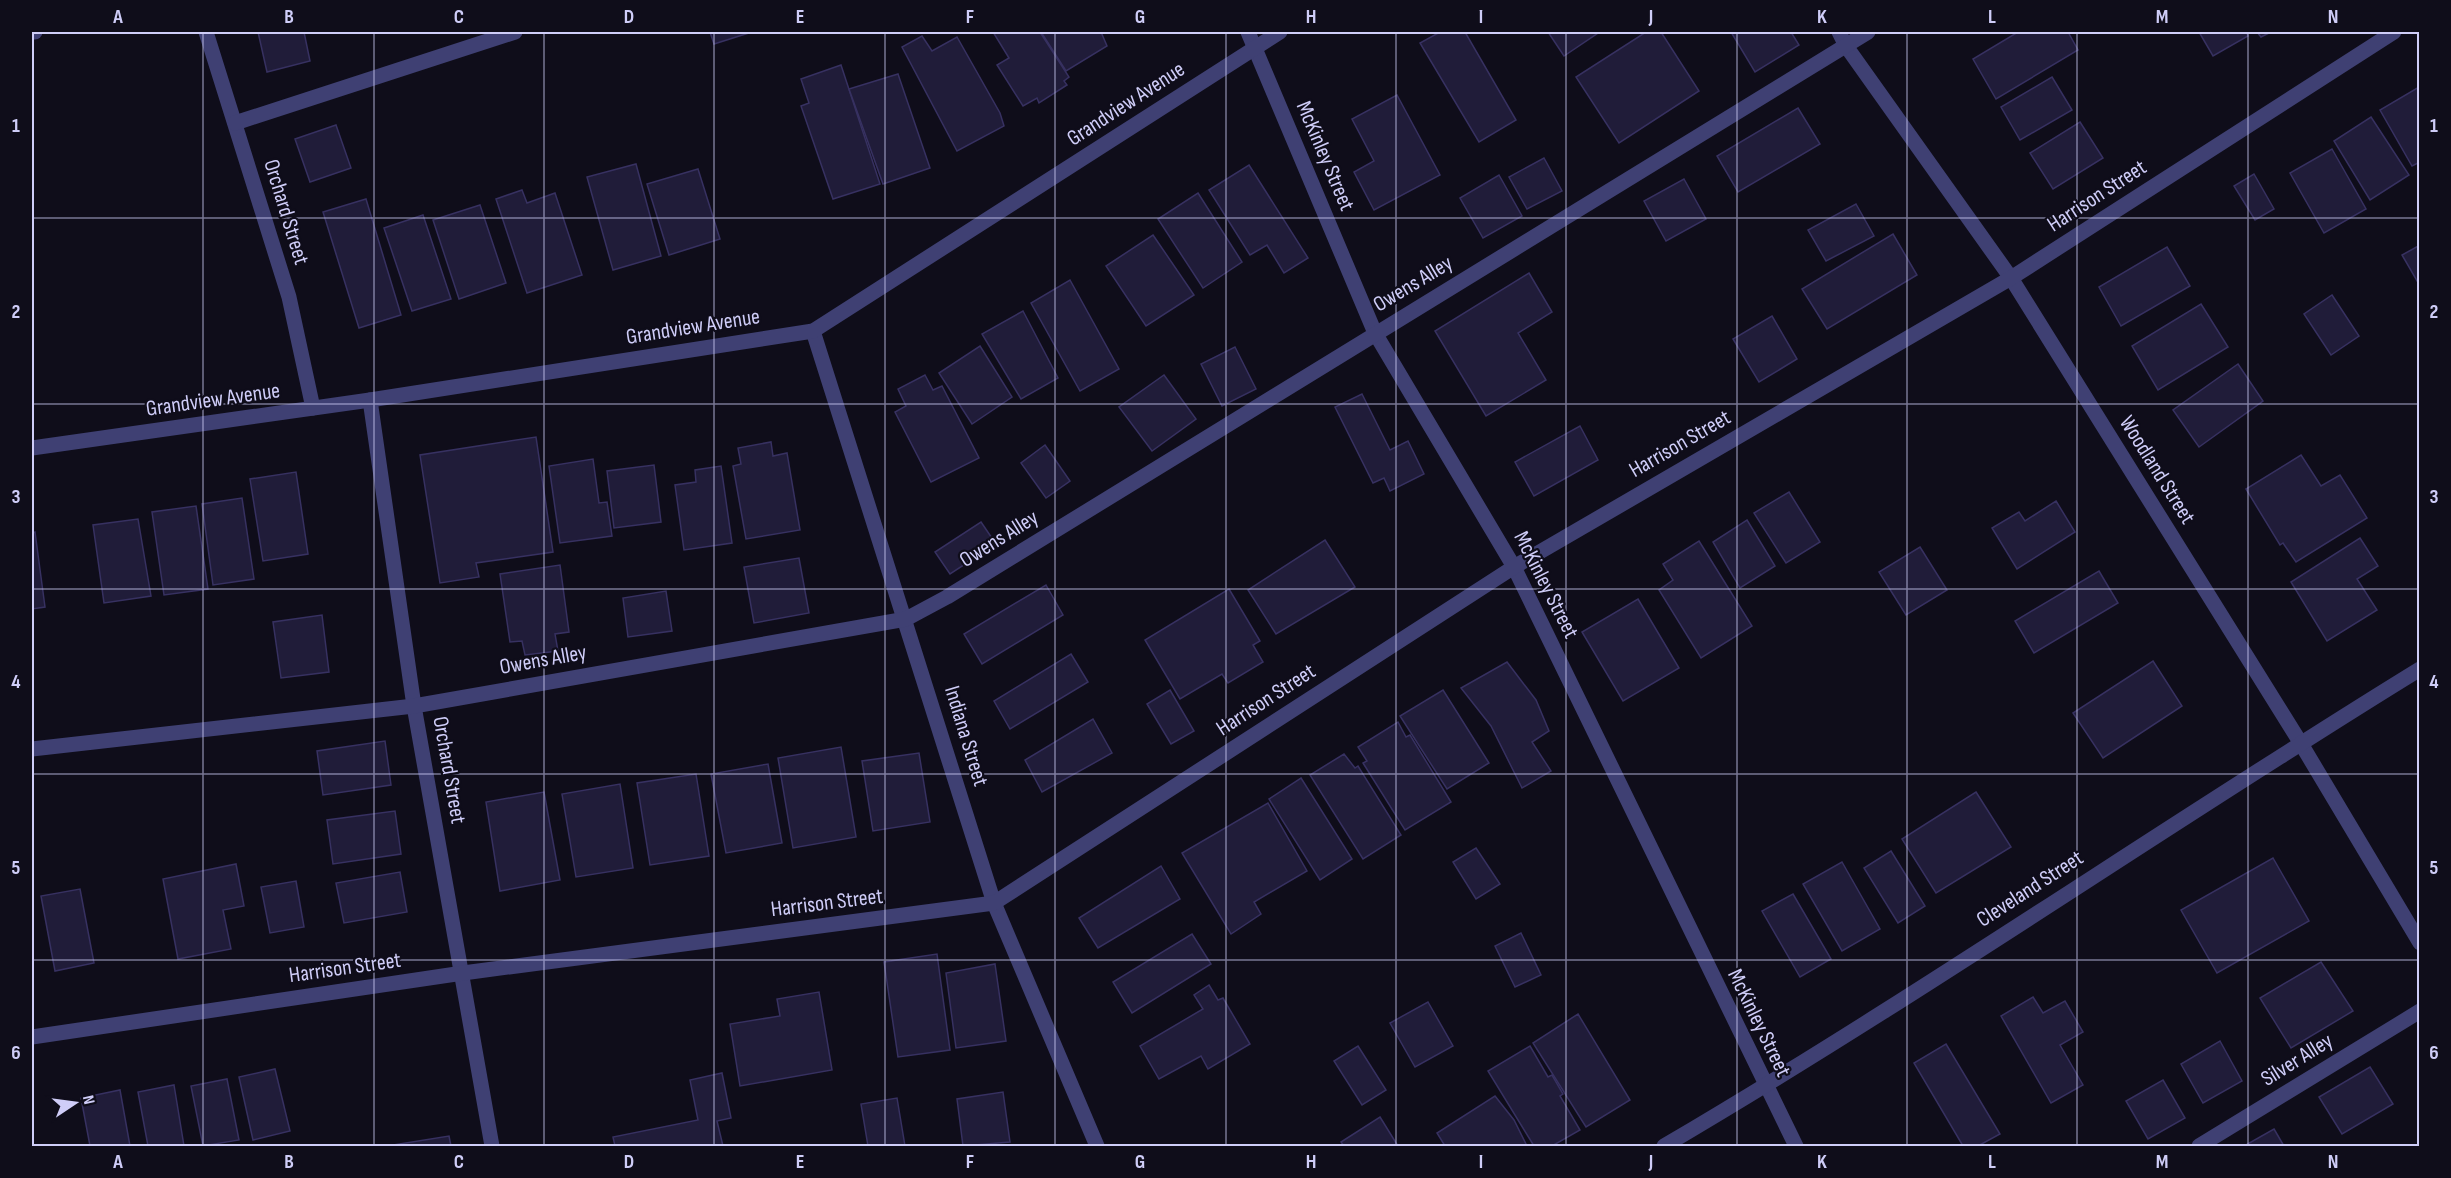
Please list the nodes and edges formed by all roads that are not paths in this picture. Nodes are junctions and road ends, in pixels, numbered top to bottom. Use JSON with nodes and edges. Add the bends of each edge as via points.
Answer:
{"nodes":[{"id":1,"x":206,"y":32,"type":"edge"},
{"id":2,"x":515,"y":32,"type":"edge"},
{"id":3,"x":1248,"y":32,"type":"edge"},
{"id":4,"x":1280,"y":32,"type":"edge"},
{"id":5,"x":1839,"y":32,"type":"edge"},
{"id":6,"x":1868,"y":32,"type":"edge"},
{"id":7,"x":2394,"y":32,"type":"edge"},
{"id":8,"x":1846,"y":46,"type":"junction"},
{"id":9,"x":1255,"y":47,"type":"junction"},
{"id":10,"x":235,"y":123,"type":"junction"},
{"id":11,"x":2011,"y":278,"type":"junction"},
{"id":12,"x":813,"y":331,"type":"junction"},
{"id":13,"x":1375,"y":333,"type":"junction"},
{"id":14,"x":370,"y":400,"type":"junction"},
{"id":15,"x":312,"y":408,"type":"junction"},
{"id":16,"x":32,"y":448,"type":"edge"},
{"id":17,"x":1514,"y":567,"type":"junction"},
{"id":18,"x":906,"y":619,"type":"junction"},
{"id":19,"x":2420,"y":669,"type":"edge"},
{"id":20,"x":414,"y":705,"type":"junction"},
{"id":21,"x":2300,"y":742,"type":"junction"},
{"id":22,"x":32,"y":749,"type":"edge"},
{"id":23,"x":994,"y":903,"type":"junction"},
{"id":24,"x":2420,"y":943,"type":"edge"},
{"id":25,"x":463,"y":973,"type":"junction"},
{"id":26,"x":2420,"y":1011,"type":"edge"},
{"id":27,"x":32,"y":1037,"type":"edge"},
{"id":28,"x":1765,"y":1087,"type":"junction"},
{"id":29,"x":492,"y":1146,"type":"edge"},
{"id":30,"x":1096,"y":1146,"type":"edge"},
{"id":31,"x":1664,"y":1146,"type":"edge"},
{"id":32,"x":1796,"y":1146,"type":"edge"},
{"id":33,"x":2199,"y":1146,"type":"edge"}],
"edges":[{"from":1,"to":10,"type":"street","name":"Orchard Street"},
{"from":2,"to":10,"type":"street"},
{"from":3,"to":9,"type":"street","name":"McKinley Street"},
{"from":4,"to":9,"type":"street","name":"Grandview Avenue"},
{"from":5,"to":8,"type":"street","name":"Woodland Street"},
{"from":6,"to":8,"type":"street","name":"Owens Alley"},
{"from":7,"to":11,"type":"street","name":"Harrison Street"},
{"from":8,"to":11,"type":"street","name":"Woodland Street"},
{"from":8,"to":13,"type":"street","name":"Owens Alley"},
{"from":9,"to":12,"type":"street","name":"Grandview Avenue"},
{"from":9,"to":13,"type":"street","name":"McKinley Street"},
{"from":10,"to":15,"type":"street","name":"Orchard Street","via":[[289,297]]},
{"from":11,"to":17,"type":"street","name":"Harrison Street"},
{"from":11,"to":21,"type":"street","name":"Woodland Street"},
{"from":12,"to":14,"type":"street","name":"Grandview Avenue"},
{"from":12,"to":18,"type":"street","name":"Indiana Street"},
{"from":13,"to":17,"type":"street","name":"McKinley Street"},
{"from":13,"to":18,"type":"street","name":"Owens Alley"},
{"from":14,"to":15,"type":"street","name":"Grandview Avenue"},
{"from":14,"to":20,"type":"street","name":"Orchard Street"},
{"from":15,"to":16,"type":"street","name":"Grandview Avenue"},
{"from":17,"to":23,"type":"street","name":"Harrison Street"},
{"from":17,"to":28,"type":"street","name":"McKinley Street"},
{"from":18,"to":20,"type":"street","name":"Owens Alley"},
{"from":18,"to":23,"type":"street","name":"Indiana Street"},
{"from":19,"to":21,"type":"street","name":"Cleveland Street"},
{"from":20,"to":22,"type":"street","name":"Owens Alley"},
{"from":20,"to":25,"type":"street","name":"Orchard Street"},
{"from":21,"to":24,"type":"street","name":"Woodland Street"},
{"from":21,"to":28,"type":"street","name":"Cleveland Street"},
{"from":23,"to":25,"type":"street","name":"Harrison Street"},
{"from":23,"to":30,"type":"street","name":"Indiana Street"},
{"from":25,"to":27,"type":"street","name":"Harrison Street"},
{"from":25,"to":29,"type":"street","name":"Orchard Street"},
{"from":26,"to":33,"type":"street","name":"Silver Alley"},
{"from":28,"to":31,"type":"street","name":"Cleveland Street"},
{"from":28,"to":32,"type":"street","name":"McKinley Street"}]}
